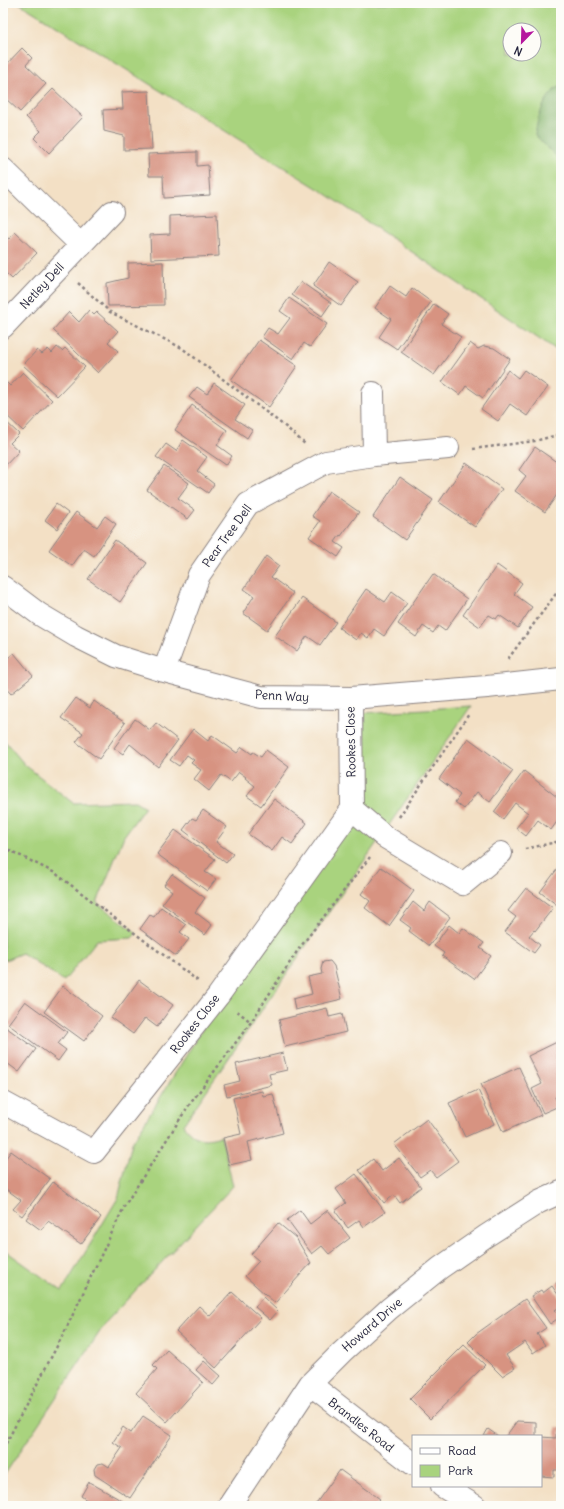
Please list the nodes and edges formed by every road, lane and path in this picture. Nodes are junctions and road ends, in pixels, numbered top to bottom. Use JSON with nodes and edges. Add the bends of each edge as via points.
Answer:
{"nodes":[{"id":1,"x":3,"y":169,"type":"edge"},
{"id":2,"x":112,"y":212,"type":"dead end"},
{"id":3,"x":81,"y":245,"type":"junction"},
{"id":4,"x":60,"y":266,"type":"junction"},
{"id":5,"x":3,"y":327,"type":"edge"},
{"id":6,"x":373,"y":393,"type":"dead end"},
{"id":7,"x":561,"y":434,"type":"edge"},
{"id":8,"x":448,"y":448,"type":"joint"},
{"id":9,"x":374,"y":455,"type":"junction"},
{"id":10,"x":326,"y":462,"type":"junction"},
{"id":11,"x":3,"y":587,"type":"edge"},
{"id":12,"x":561,"y":587,"type":"edge"},
{"id":13,"x":164,"y":671,"type":"junction"},
{"id":14,"x":561,"y":679,"type":"edge"},
{"id":15,"x":487,"y":687,"type":"junction"},
{"id":16,"x":351,"y":698,"type":"junction"},
{"id":17,"x":352,"y":809,"type":"junction"},
{"id":18,"x":385,"y":837,"type":"junction"},
{"id":19,"x":561,"y":841,"type":"edge"},
{"id":20,"x":3,"y":847,"type":"edge"},
{"id":21,"x":501,"y":853,"type":"joint"},
{"id":22,"x":218,"y":996,"type":"junction"},
{"id":23,"x":251,"y":1022,"type":"junction"},
{"id":24,"x":4,"y":1103,"type":"edge"},
{"id":25,"x":561,"y":1192,"type":"edge"},
{"id":26,"x":310,"y":1384,"type":"junction"},
{"id":27,"x":3,"y":1450,"type":"edge"},
{"id":28,"x":412,"y":1463,"type":"edge"},
{"id":29,"x":444,"y":1487,"type":"edge"},
{"id":30,"x":228,"y":1506,"type":"edge"},
{"id":31,"x":475,"y":1506,"type":"edge"}],
"edges":[{"from":1,"to":3,"type":"street"},
{"from":2,"to":3,"type":"street","name":"Netley Dell"},
{"from":3,"to":4,"type":"street","name":"Netley Dell"},
{"from":4,"to":5,"type":"street","name":"Netley Dell"},
{"from":4,"to":10,"type":"path","via":[[110,312],[182,348],[288,428]]},
{"from":6,"to":9,"type":"street"},
{"from":7,"to":8,"type":"path","via":[[535,441],[477,449]]},
{"from":8,"to":9,"type":"street","name":"Pear Tree Dell"},
{"from":9,"to":10,"type":"street","name":"Pear Tree Dell"},
{"from":10,"to":13,"type":"street","name":"Pear Tree Dell","via":[[248,504],[199,575]]},
{"from":11,"to":13,"type":"street","name":"Penn Way","via":[[39,614],[76,636],[116,656]]},
{"from":12,"to":15,"type":"path"},
{"from":13,"to":16,"type":"street","name":"Penn Way","via":[[260,697]]},
{"from":14,"to":15,"type":"street","name":"Penn Way"},
{"from":15,"to":16,"type":"street","name":"Penn Way"},
{"from":15,"to":18,"type":"path"},
{"from":16,"to":17,"type":"street","name":"Rookes Close"},
{"from":17,"to":18,"type":"street"},
{"from":17,"to":22,"type":"street","name":"Rookes Close"},
{"from":18,"to":21,"type":"street","via":[[463,884]]},
{"from":18,"to":23,"type":"path","via":[[298,950]]},
{"from":19,"to":21,"type":"path"},
{"from":20,"to":22,"type":"path","via":[[55,873]]},
{"from":22,"to":23,"type":"path"},
{"from":22,"to":24,"type":"street","name":"Rookes Close","via":[[94,1152]]},
{"from":23,"to":27,"type":"path","via":[[187,1108],[125,1205],[65,1331]]},
{"from":25,"to":26,"type":"street","name":"Howard Drive","via":[[539,1202],[440,1268],[389,1309]]},
{"from":26,"to":28,"type":"street","name":"Brandles Road"},
{"from":26,"to":30,"type":"street","name":"Howard Drive"},
{"from":29,"to":31,"type":"street"}]}
